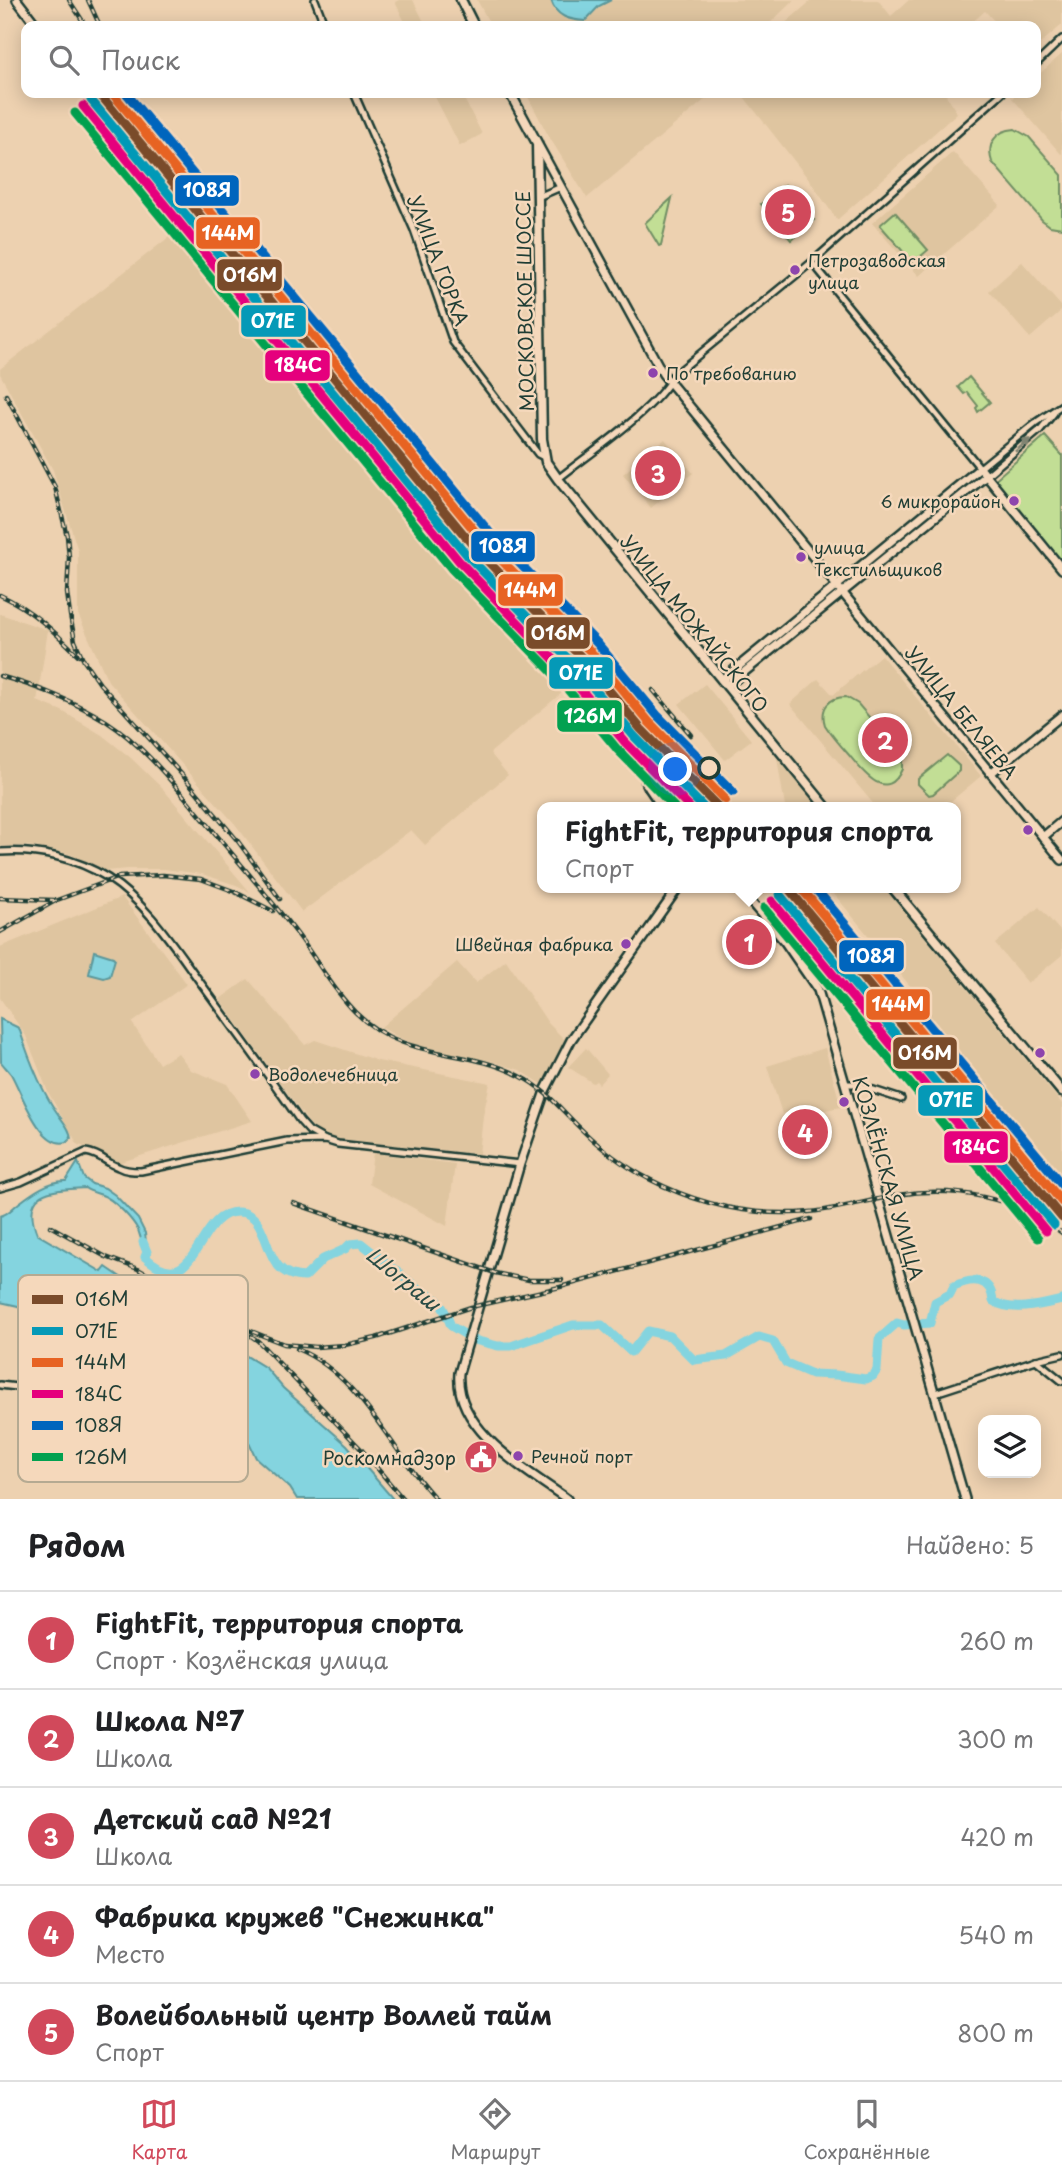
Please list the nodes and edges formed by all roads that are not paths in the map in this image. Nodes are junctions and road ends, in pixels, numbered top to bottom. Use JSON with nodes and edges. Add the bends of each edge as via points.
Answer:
{"nodes":[{"id":1,"x":17,"y":0,"type":"edge"},
{"id":2,"x":314,"y":0,"type":"edge"},
{"id":3,"x":461,"y":0,"type":"edge"},
{"id":4,"x":33,"y":21,"type":"edge"},
{"id":5,"x":323,"y":21,"type":"edge"},
{"id":6,"x":472,"y":21,"type":"edge"},
{"id":7,"x":1062,"y":39,"type":"edge"},
{"id":8,"x":1041,"y":59,"type":"edge"},
{"id":9,"x":94,"y":98,"type":"edge"},
{"id":10,"x":356,"y":98,"type":"edge"},
{"id":11,"x":513,"y":98,"type":"edge"},
{"id":12,"x":996,"y":98,"type":"edge"},
{"id":13,"x":537,"y":143,"type":"junction"},
{"id":14,"x":561,"y":187,"type":"junction"},
{"id":15,"x":538,"y":197,"type":"junction"},
{"id":16,"x":812,"y":262,"type":"junction"},
{"id":17,"x":670,"y":383,"type":"junction"},
{"id":18,"x":1062,"y":405,"type":"edge"},
{"id":19,"x":1056,"y":410,"type":"junction"},
{"id":20,"x":1035,"y":423,"type":"junction"},
{"id":21,"x":1041,"y":430,"type":"junction"},
{"id":22,"x":544,"y":457,"type":"junction"},
{"id":23,"x":981,"y":468,"type":"junction"},
{"id":24,"x":987,"y":475,"type":"junction"},
{"id":25,"x":558,"y":479,"type":"junction"},
{"id":26,"x":1062,"y":569,"type":"edge"},
{"id":27,"x":840,"y":588,"type":"junction"},
{"id":28,"x":725,"y":683,"type":"junction"},
{"id":29,"x":1062,"y":715,"type":"edge"},
{"id":30,"x":991,"y":773,"type":"junction"},
{"id":31,"x":659,"y":802,"type":"edge"},
{"id":32,"x":822,"y":802,"type":"edge"},
{"id":33,"x":1062,"y":821,"type":"edge"},
{"id":34,"x":1043,"y":837,"type":"junction"},
{"id":35,"x":0,"y":852,"type":"edge"},
{"id":36,"x":1062,"y":860,"type":"edge"},
{"id":37,"x":674,"y":893,"type":"edge"},
{"id":38,"x":743,"y":893,"type":"edge"},
{"id":39,"x":897,"y":893,"type":"edge"},
{"id":40,"x":846,"y":1084,"type":"junction"},
{"id":41,"x":1062,"y":1092,"type":"edge"},
{"id":42,"x":901,"y":1099,"type":"dead end"},
{"id":43,"x":325,"y":1140,"type":"junction"},
{"id":44,"x":520,"y":1164,"type":"junction"},
{"id":45,"x":0,"y":1188,"type":"edge"},
{"id":46,"x":1062,"y":1354,"type":"edge"},
{"id":47,"x":1035,"y":1360,"type":"junction"},
{"id":48,"x":1062,"y":1381,"type":"edge"},
{"id":49,"x":0,"y":1385,"type":"edge"},
{"id":50,"x":18,"y":1387,"type":"edge"},
{"id":51,"x":935,"y":1393,"type":"junction"},
{"id":52,"x":567,"y":1499,"type":"edge"},
{"id":53,"x":965,"y":1499,"type":"edge"}],
"edges":[{"from":1,"to":4,"type":"street"},
{"from":2,"to":5,"type":"street"},
{"from":3,"to":6,"type":"main road"},
{"from":7,"to":8,"type":"street"},
{"from":9,"to":31,"type":"street","via":[[623,733]]},
{"from":10,"to":22,"type":"street","name":"УЛИЦА ГОРКА","via":[[414,230],[453,342]]},
{"from":11,"to":13,"type":"main road","name":"МОСКОВСКОЕ ШОССЕ"},
{"from":12,"to":16,"type":"street"},
{"from":13,"to":14,"type":"street","name":"МОСКОВСКОЕ ШОССЕ"},
{"from":13,"to":15,"type":"main road","name":"МОСКОВСКОЕ ШОССЕ"},
{"from":14,"to":15,"type":"street"},
{"from":14,"to":17,"type":"street","name":"МОСКОВСКОЕ ШОССЕ"},
{"from":15,"to":22,"type":"main road","name":"МОСКОВСКОЕ ШОССЕ"},
{"from":16,"to":17,"type":"street"},
{"from":16,"to":23,"type":"street"},
{"from":17,"to":25,"type":"street"},
{"from":17,"to":27,"type":"street","name":"МОСКОВСКОЕ ШОССЕ"},
{"from":18,"to":19,"type":"street"},
{"from":19,"to":20,"type":"street"},
{"from":19,"to":21,"type":"street"},
{"from":20,"to":21,"type":"street"},
{"from":20,"to":23,"type":"street"},
{"from":24,"to":21,"type":"street","one_way":true},
{"from":22,"to":25,"type":"main road","name":"УЛИЦА МОЖАЙСКОГО"},
{"from":23,"to":24,"type":"street"},
{"from":23,"to":27,"type":"street"},
{"from":24,"to":26,"type":"street"},
{"from":24,"to":27,"type":"street"},
{"from":25,"to":28,"type":"main road","name":"УЛИЦА МОЖАЙСКОГО"},
{"from":27,"to":28,"type":"street"},
{"from":27,"to":30,"type":"street","name":"УЛИЦА БЕЛЯЕВА"},
{"from":28,"to":32,"type":"main road","name":"УЛИЦА МОЖАЙСКОГО"},
{"from":29,"to":30,"type":"street"},
{"from":30,"to":34,"type":"street","name":"УЛИЦА БЕЛЯЕВА"},
{"from":33,"to":34,"type":"street"},
{"from":34,"to":36,"type":"street","name":"УЛИЦА БЕЛЯЕВА"},
{"from":35,"to":43,"type":"street","via":[[29,851],[67,859],[107,878],[134,900],[170,940],[300,1121]]},
{"from":37,"to":44,"type":"street","via":[[567,1046],[544,1091]]},
{"from":38,"to":40,"type":"street","name":"КОЗЛЁНСКАЯ УЛИЦА","via":[[818,990]]},
{"from":39,"to":41,"type":"main road"},
{"from":40,"to":42,"type":"street"},
{"from":40,"to":51,"type":"street","name":"КОЗЛЁНСКАЯ УЛИЦА"},
{"from":43,"to":44,"type":"street"},
{"from":43,"to":45,"type":"street","via":[[287,1142],[141,1171],[127,1171],[86,1152]]},
{"from":44,"to":52,"type":"street","via":[[465,1348],[459,1390],[474,1422],[491,1442]]},
{"from":46,"to":47,"type":"street"},
{"from":47,"to":48,"type":"street"},
{"from":47,"to":51,"type":"street"},
{"from":49,"to":50,"type":"street"},
{"from":51,"to":53,"type":"street","name":"КОЗЛЁНСКАЯ УЛИЦА"}]}
